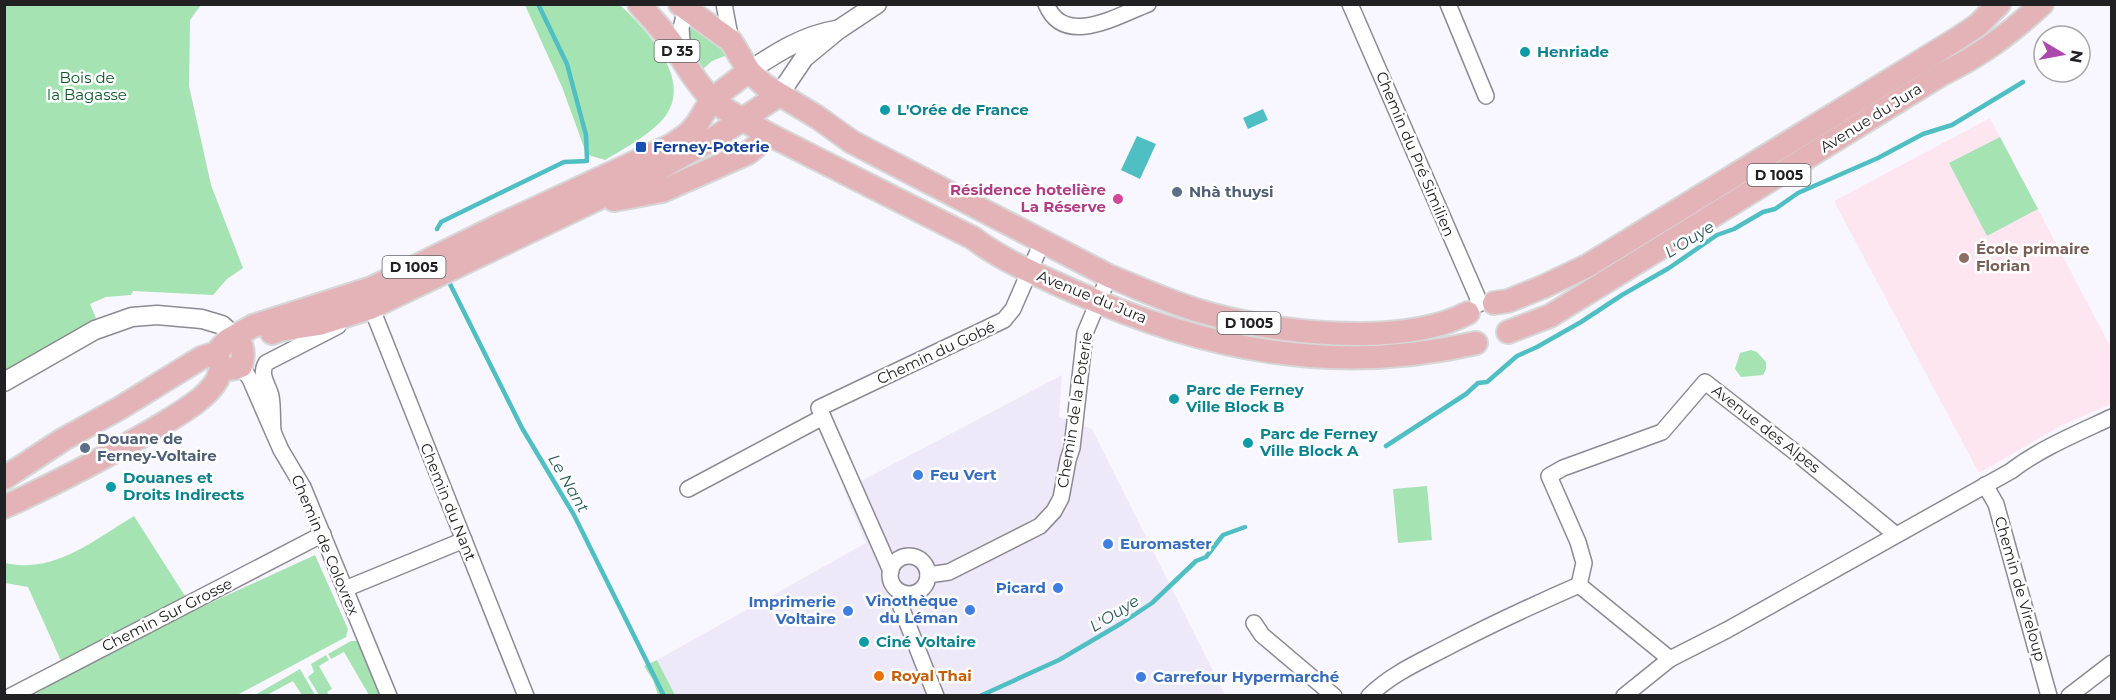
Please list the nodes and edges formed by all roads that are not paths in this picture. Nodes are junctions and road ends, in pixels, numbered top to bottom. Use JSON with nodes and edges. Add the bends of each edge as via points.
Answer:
{"nodes":[{"id":1,"x":639,"y":4,"type":"edge"},
{"id":2,"x":724,"y":4,"type":"edge"},
{"id":3,"x":877,"y":4,"type":"edge"},
{"id":4,"x":1046,"y":4,"type":"edge"},
{"id":5,"x":1148,"y":4,"type":"edge"},
{"id":6,"x":1350,"y":4,"type":"edge"},
{"id":7,"x":1448,"y":4,"type":"edge"},
{"id":8,"x":2000,"y":4,"type":"edge"},
{"id":9,"x":2042,"y":4,"type":"edge"},
{"id":10,"x":684,"y":6,"type":"edge"},
{"id":11,"x":838,"y":30,"type":"junction"},
{"id":12,"x":731,"y":42,"type":"junction"},
{"id":13,"x":687,"y":69,"type":"junction"},
{"id":14,"x":750,"y":71,"type":"junction"},
{"id":15,"x":779,"y":95,"type":"junction"},
{"id":16,"x":1486,"y":96,"type":"dead end"},
{"id":17,"x":712,"y":99,"type":"junction"},
{"id":18,"x":741,"y":119,"type":"junction"},
{"id":19,"x":770,"y":135,"type":"junction"},
{"id":20,"x":583,"y":207,"type":"junction"},
{"id":21,"x":1043,"y":240,"type":"junction"},
{"id":22,"x":1029,"y":271,"type":"junction"},
{"id":23,"x":1109,"y":276,"type":"junction"},
{"id":24,"x":1096,"y":302,"type":"junction"},
{"id":25,"x":1480,"y":306,"type":"junction"},
{"id":26,"x":370,"y":308,"type":"junction"},
{"id":27,"x":1508,"y":332,"type":"junction"},
{"id":28,"x":1476,"y":343,"type":"junction"},
{"id":29,"x":231,"y":355,"type":"junction"},
{"id":30,"x":4,"y":382,"type":"edge"},
{"id":31,"x":821,"y":412,"type":"junction"},
{"id":32,"x":2112,"y":417,"type":"edge"},
{"id":33,"x":273,"y":431,"type":"junction"},
{"id":34,"x":4,"y":478,"type":"edge"},
{"id":35,"x":1985,"y":485,"type":"junction"},
{"id":36,"x":687,"y":489,"type":"dead end"},
{"id":37,"x":4,"y":507,"type":"edge"},
{"id":38,"x":323,"y":534,"type":"junction"},
{"id":39,"x":1895,"y":534,"type":"junction"},
{"id":40,"x":464,"y":540,"type":"junction"},
{"id":41,"x":891,"y":571,"type":"junction"},
{"id":42,"x":928,"y":575,"type":"junction"},
{"id":43,"x":1579,"y":585,"type":"junction"},
{"id":44,"x":345,"y":589,"type":"junction"},
{"id":45,"x":903,"y":593,"type":"junction"},
{"id":46,"x":1254,"y":623,"type":"dead end"},
{"id":47,"x":1670,"y":659,"type":"junction"},
{"id":48,"x":2112,"y":663,"type":"edge"},
{"id":49,"x":930,"y":693,"type":"edge"},
{"id":50,"x":11,"y":696,"type":"edge"},
{"id":51,"x":389,"y":696,"type":"edge"},
{"id":52,"x":526,"y":696,"type":"edge"},
{"id":53,"x":1334,"y":696,"type":"edge"},
{"id":54,"x":1369,"y":696,"type":"edge"},
{"id":55,"x":1624,"y":696,"type":"edge"},
{"id":56,"x":2049,"y":696,"type":"edge"},
{"id":57,"x":2069,"y":696,"type":"edge"}],
"edges":[{"from":1,"to":13,"type":"main road","number":"D 35"},
{"from":2,"to":12,"type":"street"},
{"from":3,"to":11,"type":"street"},
{"from":4,"to":5,"type":"street","via":[[1049,14],[1073,28],[1088,27]]},
{"from":6,"to":25,"type":"street","name":"Chemin du Pré Similien"},
{"from":7,"to":16,"type":"street"},
{"from":8,"to":25,"type":"main road","name":"Avenue du Jura","number":"D 1005","via":[[1957,39],[1626,243],[1545,286],[1508,301]]},
{"from":9,"to":27,"type":"main road","name":"Avenue du Jura","number":"D 1005","via":[[1971,60],[1942,74],[1550,316]]},
{"from":10,"to":12,"type":"main road","number":"D 35"},
{"from":10,"to":13,"type":"street","via":[[681,36]]},
{"from":11,"to":14,"type":"street","via":[[814,34]]},
{"from":11,"to":15,"type":"street","via":[[804,58]]},
{"from":12,"to":14,"type":"main road","number":"D 35"},
{"from":13,"to":17,"type":"main road","number":"D 35"},
{"from":14,"to":15,"type":"main road","name":"Avenue du Jura"},
{"from":14,"to":17,"type":"main road"},
{"from":15,"to":18,"type":"main road"},
{"from":15,"to":21,"type":"main road","name":"Avenue du Jura","number":"D 1005","via":[[852,142]]},
{"from":17,"to":18,"type":"main road","name":"Avenue du Jura"},
{"from":17,"to":29,"type":"main road","number":"D 1005","via":[[698,124],[672,146],[372,288],[253,326]]},
{"from":18,"to":19,"type":"main road","name":"Avenue du Jura","number":"D 1005"},
{"from":18,"to":20,"type":"main road","number":"D 1005","via":[[685,154]]},
{"from":19,"to":20,"type":"main road","number":"D 1005","via":[[748,153],[662,191]]},
{"from":19,"to":22,"type":"main road","name":"Avenue du Jura","number":"D 1005"},
{"from":20,"to":26,"type":"main road","number":"D 1005"},
{"from":21,"to":22,"type":"street","name":"Chemin du Gobé"},
{"from":21,"to":23,"type":"main road","name":"Avenue du Jura","number":"D 1005"},
{"from":22,"to":24,"type":"main road","name":"Avenue du Jura","number":"D 1005"},
{"from":22,"to":31,"type":"street","name":"Chemin du Gobé","via":[[1013,309],[1004,320]]},
{"from":23,"to":24,"type":"street","name":"Chemin de la Poterie"},
{"from":23,"to":25,"type":"main road","name":"Avenue du Jura","number":"D 1005","via":[[1201,312],[1288,329],[1399,331],[1435,325]]},
{"from":24,"to":28,"type":"main road","name":"Avenue du Jura","number":"D 1005","via":[[1196,336],[1281,354],[1381,357]]},
{"from":24,"to":42,"type":"street","name":"Chemin de la Poterie","via":[[1083,343],[1072,448],[1061,498],[1054,511],[1040,526],[970,562],[949,572]]},
{"from":25,"to":27,"type":"main road","via":[[1506,311]]},
{"from":25,"to":28,"type":"main road","via":[[1466,329]]},
{"from":26,"to":29,"type":"main road","number":"D 1005","via":[[319,324],[280,330]]},
{"from":26,"to":33,"type":"street","via":[[266,363],[264,378],[270,394]]},
{"from":26,"to":40,"type":"street","name":"Chemin du Nant"},
{"from":27,"to":28,"type":"main road","number":"D 1005","via":[[1492,346]]},
{"from":29,"to":30,"type":"street","via":[[222,325],[202,319],[132,317],[95,330]]},
{"from":29,"to":33,"type":"street","name":"Chemin de Colovrex","via":[[250,379]]},
{"from":29,"to":34,"type":"main road","number":"D 1005","via":[[201,358]]},
{"from":29,"to":37,"type":"main road","number":"D 1005","via":[[217,381],[197,401],[81,471]]},
{"from":31,"to":36,"type":"street","name":"Chemin du Gobé"},
{"from":31,"to":41,"type":"street"},
{"from":32,"to":35,"type":"street"},
{"from":33,"to":38,"type":"street","name":"Chemin de Colovrex"},
{"from":35,"to":39,"type":"street"},
{"from":35,"to":56,"type":"street","name":"Chemin de Vireloup","via":[[1996,504]]},
{"from":38,"to":44,"type":"street","name":"Chemin de Colovrex"},
{"from":38,"to":50,"type":"street","name":"Chemin Sur Grosse"},
{"from":39,"to":43,"type":"street","name":"Avenue des Alpes","via":[[1705,382],[1662,432],[1549,476],[1584,563]]},
{"from":39,"to":47,"type":"street"},
{"from":40,"to":44,"type":"street"},
{"from":40,"to":52,"type":"street","name":"Chemin du Nant"},
{"from":41,"to":42,"type":"street","via":[[896,561],[913,556],[926,566]]},
{"from":41,"to":45,"type":"street","via":[[892,583]]},
{"from":42,"to":45,"type":"street","via":[[922,589]]},
{"from":43,"to":47,"type":"street"},
{"from":43,"to":54,"type":"street","via":[[1413,665],[1382,682]]},
{"from":44,"to":51,"type":"street","name":"Chemin de Colovrex"},
{"from":45,"to":49,"type":"street","via":[[901,607]]},
{"from":46,"to":53,"type":"street","via":[[1262,635]]},
{"from":47,"to":55,"type":"street"},
{"from":48,"to":57,"type":"street"}]}
